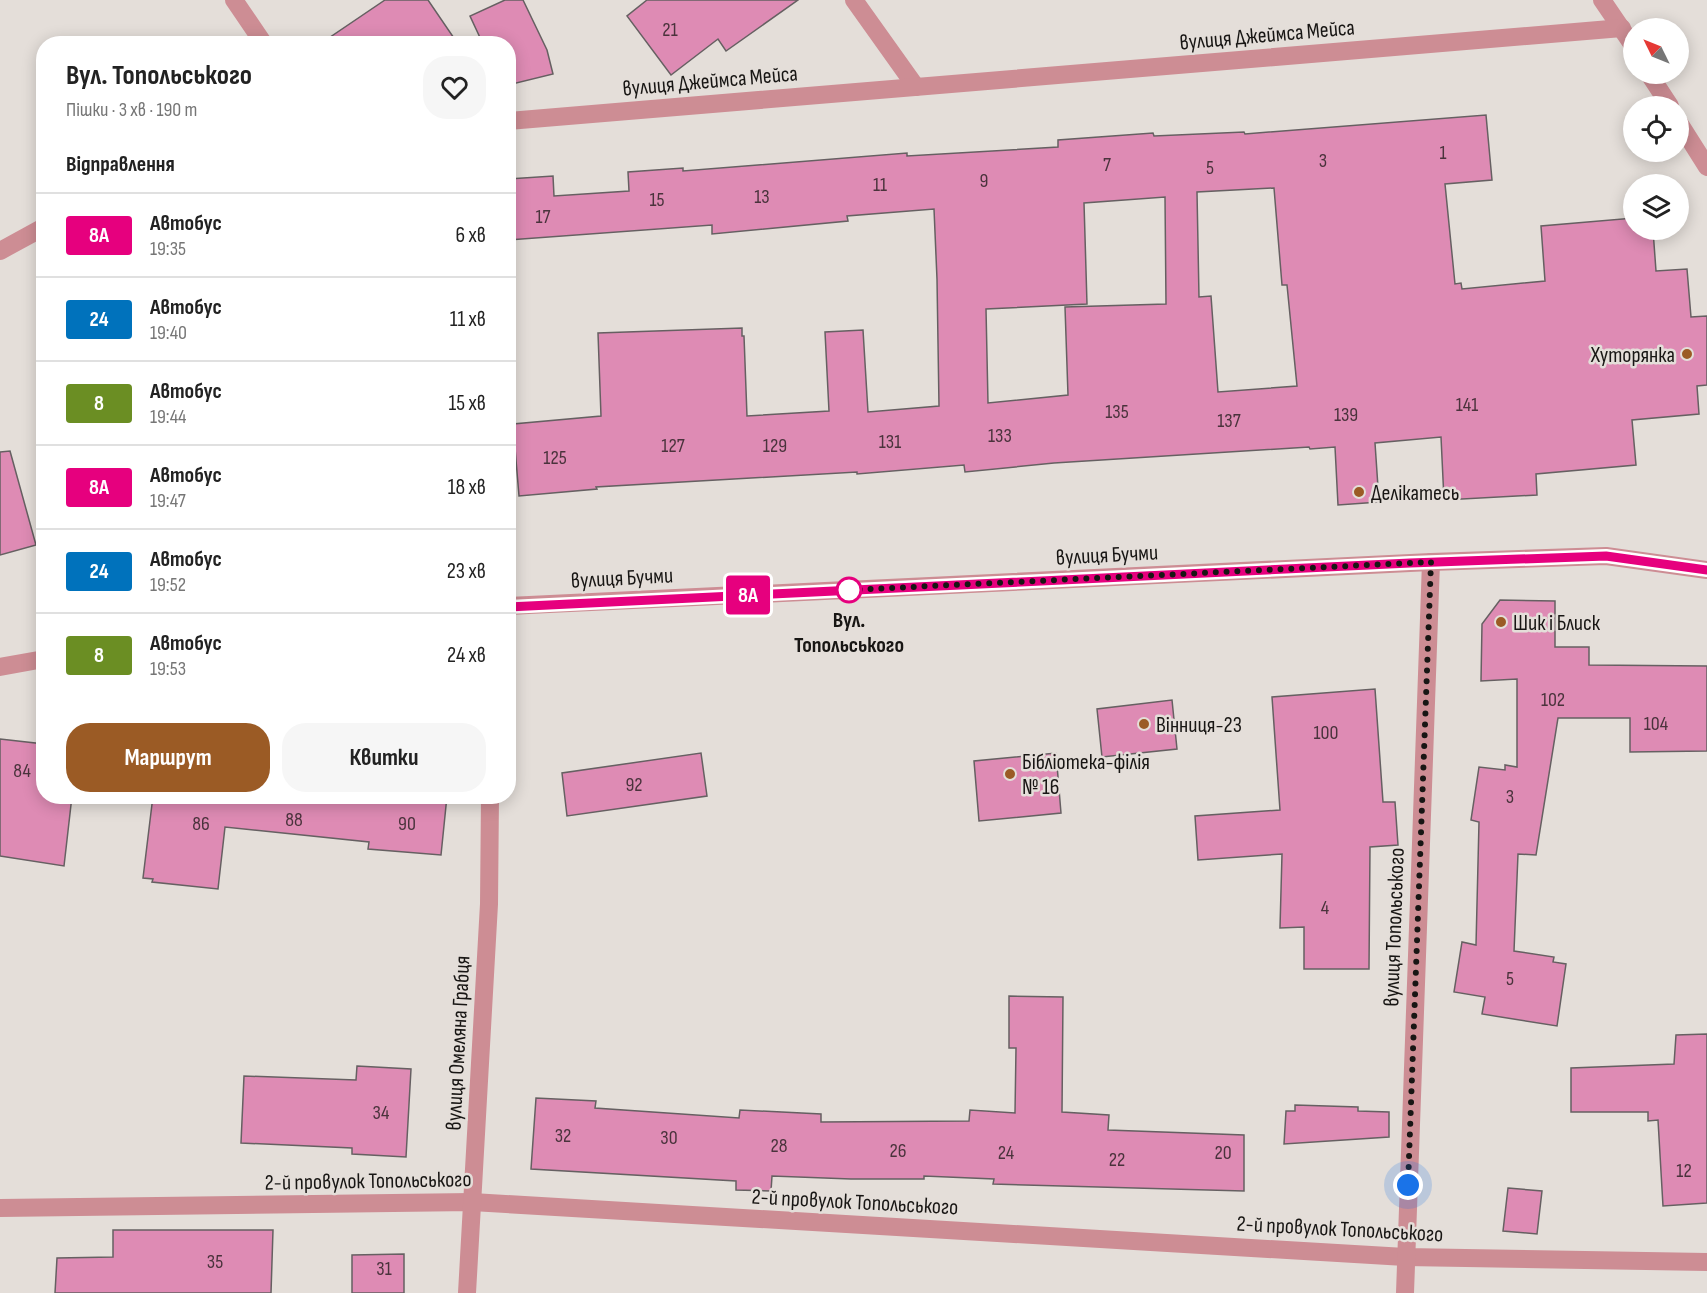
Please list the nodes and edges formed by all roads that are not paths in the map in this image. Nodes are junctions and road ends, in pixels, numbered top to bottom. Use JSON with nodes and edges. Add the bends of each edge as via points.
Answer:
{"nodes":[{"id":1,"x":234,"y":0,"type":"edge"},
{"id":2,"x":854,"y":0,"type":"edge"},
{"id":3,"x":1602,"y":0,"type":"edge"},
{"id":4,"x":1622,"y":28,"type":"joint"},
{"id":5,"x":259,"y":36,"type":"edge"},
{"id":6,"x":916,"y":87,"type":"junction"},
{"id":7,"x":516,"y":120,"type":"edge"},
{"id":8,"x":1689,"y":138,"type":"edge"},
{"id":9,"x":1707,"y":167,"type":"edge"},
{"id":10,"x":36,"y":231,"type":"edge"},
{"id":11,"x":0,"y":251,"type":"edge"},
{"id":12,"x":1431,"y":562,"type":"junction"},
{"id":13,"x":1707,"y":570,"type":"edge"},
{"id":14,"x":516,"y":606,"type":"edge"},
{"id":15,"x":36,"y":660,"type":"edge"},
{"id":16,"x":0,"y":667,"type":"edge"},
{"id":17,"x":490,"y":804,"type":"edge"},
{"id":18,"x":472,"y":1202,"type":"junction"},
{"id":19,"x":0,"y":1208,"type":"edge"},
{"id":20,"x":1405,"y":1257,"type":"junction"},
{"id":21,"x":1707,"y":1262,"type":"edge"},
{"id":22,"x":468,"y":1293,"type":"edge"},
{"id":23,"x":1405,"y":1293,"type":"edge"}],
"edges":[{"from":1,"to":5,"type":"street"},
{"from":2,"to":6,"type":"street"},
{"from":3,"to":4,"type":"street"},
{"from":4,"to":6,"type":"street","name":"вулиця Джеймса Мейса"},
{"from":6,"to":7,"type":"street","name":"вулиця Джеймса Мейса"},
{"from":8,"to":9,"type":"street"},
{"from":10,"to":11,"type":"street"},
{"from":12,"to":13,"type":"street","name":"вулиця Бучми","via":[[1606,556]]},
{"from":12,"to":14,"type":"street","name":"вулиця Бучми"},
{"from":12,"to":20,"type":"street","name":"вулиця Топольського"},
{"from":15,"to":16,"type":"street"},
{"from":17,"to":18,"type":"street","name":"вулиця Омеляна Грабця","via":[[489,904]]},
{"from":18,"to":19,"type":"street","name":"2-й провулок Топольського"},
{"from":18,"to":20,"type":"street","name":"2-й провулок Топольського"},
{"from":18,"to":22,"type":"street","name":"вулиця Омеляна Грабця"},
{"from":20,"to":21,"type":"street","name":"2-й провулок Топольського"},
{"from":20,"to":23,"type":"street","name":"вулиця Топольського"}]}
